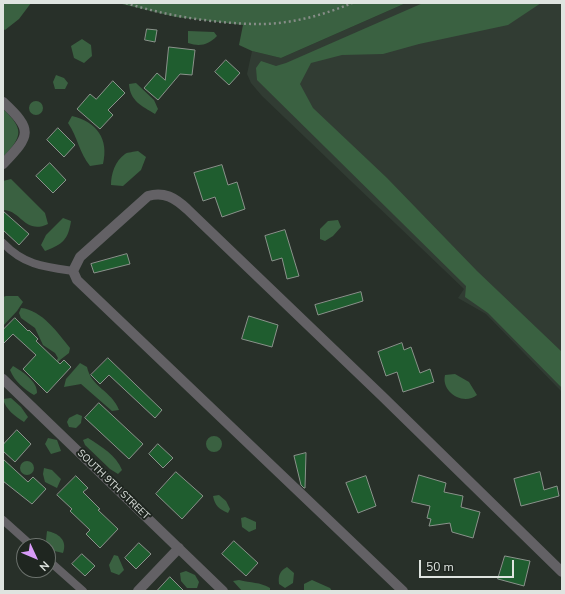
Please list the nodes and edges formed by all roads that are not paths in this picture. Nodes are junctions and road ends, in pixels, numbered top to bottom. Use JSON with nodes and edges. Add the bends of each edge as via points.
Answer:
{"nodes":[{"id":1,"x":3,"y":102,"type":"edge"},
{"id":2,"x":3,"y":164,"type":"edge"},
{"id":3,"x":3,"y":243,"type":"edge"},
{"id":4,"x":73,"y":271,"type":"junction"},
{"id":5,"x":3,"y":379,"type":"edge"},
{"id":6,"x":3,"y":520,"type":"edge"},
{"id":7,"x":23,"y":538,"type":"edge"},
{"id":8,"x":179,"y":548,"type":"junction"},
{"id":9,"x":56,"y":567,"type":"edge"},
{"id":10,"x":562,"y":572,"type":"edge"},
{"id":11,"x":83,"y":591,"type":"edge"},
{"id":12,"x":138,"y":591,"type":"edge"},
{"id":13,"x":224,"y":591,"type":"edge"},
{"id":14,"x":403,"y":591,"type":"edge"}],
"edges":[{"from":1,"to":2,"type":"street","via":[[20,118],[26,133],[17,150]]},
{"from":3,"to":4,"type":"lane","via":[[24,261]]},
{"from":4,"to":10,"type":"street","via":[[80,257],[148,196],[157,193],[175,198]]},
{"from":4,"to":14,"type":"street","via":[[77,280]]},
{"from":5,"to":8,"type":"street","name":"SOUTH 9TH STREET"},
{"from":6,"to":7,"type":"lane"},
{"from":8,"to":12,"type":"street"},
{"from":8,"to":13,"type":"street","name":"SOUTH 9TH STREET"},
{"from":9,"to":11,"type":"lane"}]}
